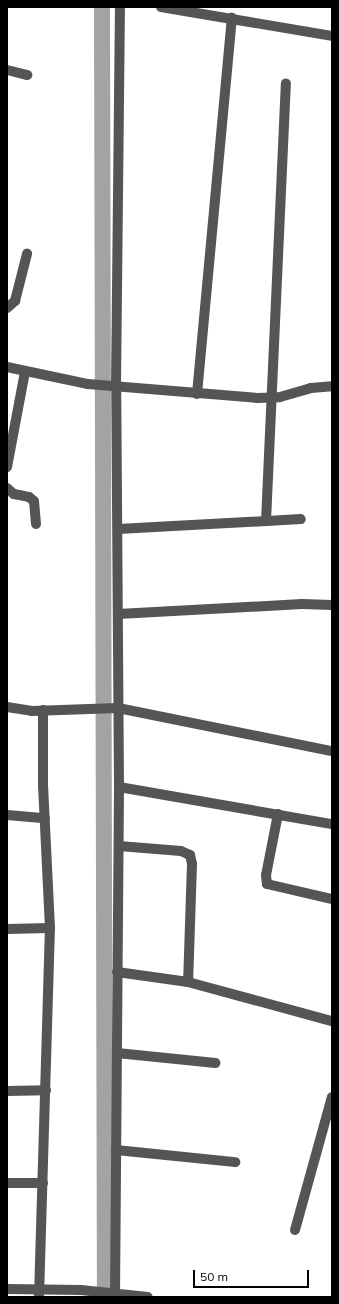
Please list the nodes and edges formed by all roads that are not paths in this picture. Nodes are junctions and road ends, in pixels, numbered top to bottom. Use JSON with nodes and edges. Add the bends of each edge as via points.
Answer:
{"nodes":[{"id":1,"x":120,"y":7,"type":"edge"},
{"id":2,"x":161,"y":7,"type":"edge"},
{"id":3,"x":232,"y":18,"type":"junction"},
{"id":4,"x":332,"y":36,"type":"edge"},
{"id":5,"x":7,"y":70,"type":"edge"},
{"id":6,"x":27,"y":75,"type":"dead end"},
{"id":7,"x":286,"y":83,"type":"dead end"},
{"id":8,"x":27,"y":254,"type":"dead end"},
{"id":9,"x":7,"y":308,"type":"edge"},
{"id":10,"x":7,"y":368,"type":"edge"},
{"id":11,"x":25,"y":372,"type":"junction"},
{"id":12,"x":112,"y":386,"type":"junction"},
{"id":13,"x":332,"y":386,"type":"edge"},
{"id":14,"x":197,"y":394,"type":"junction"},
{"id":15,"x":271,"y":398,"type":"junction"},
{"id":16,"x":7,"y":467,"type":"edge"},
{"id":17,"x":7,"y":488,"type":"edge"},
{"id":18,"x":301,"y":520,"type":"dead end"},
{"id":19,"x":266,"y":521,"type":"junction"},
{"id":20,"x":36,"y":524,"type":"dead end"},
{"id":21,"x":118,"y":529,"type":"junction"},
{"id":22,"x":332,"y":606,"type":"edge"},
{"id":23,"x":118,"y":614,"type":"junction"},
{"id":24,"x":7,"y":707,"type":"edge"},
{"id":25,"x":114,"y":707,"type":"junction"},
{"id":26,"x":43,"y":710,"type":"junction"},
{"id":27,"x":332,"y":751,"type":"edge"},
{"id":28,"x":120,"y":787,"type":"junction"},
{"id":29,"x":278,"y":814,"type":"junction"},
{"id":30,"x":7,"y":815,"type":"edge"},
{"id":31,"x":45,"y":818,"type":"junction"},
{"id":32,"x":332,"y":824,"type":"edge"},
{"id":33,"x":119,"y":846,"type":"junction"},
{"id":34,"x":332,"y":899,"type":"edge"},
{"id":35,"x":7,"y":928,"type":"edge"},
{"id":36,"x":50,"y":928,"type":"junction"},
{"id":37,"x":117,"y":972,"type":"junction"},
{"id":38,"x":188,"y":982,"type":"junction"},
{"id":39,"x":332,"y":1021,"type":"edge"},
{"id":40,"x":117,"y":1053,"type":"junction"},
{"id":41,"x":215,"y":1063,"type":"dead end"},
{"id":42,"x":46,"y":1090,"type":"junction"},
{"id":43,"x":7,"y":1091,"type":"edge"},
{"id":44,"x":332,"y":1097,"type":"edge"},
{"id":45,"x":116,"y":1150,"type":"junction"},
{"id":46,"x":235,"y":1162,"type":"dead end"},
{"id":47,"x":7,"y":1183,"type":"edge"},
{"id":48,"x":43,"y":1183,"type":"junction"},
{"id":49,"x":295,"y":1230,"type":"dead end"},
{"id":50,"x":7,"y":1288,"type":"edge"},
{"id":51,"x":39,"y":1293,"type":"edge"},
{"id":52,"x":112,"y":1294,"type":"edge"},
{"id":53,"x":148,"y":1297,"type":"edge"}],
"edges":[{"from":1,"to":12,"type":"street"},
{"from":2,"to":3,"type":"street"},
{"from":3,"to":4,"type":"street"},
{"from":3,"to":14,"type":"street"},
{"from":5,"to":6,"type":"street"},
{"from":7,"to":15,"type":"street"},
{"from":8,"to":9,"type":"street","via":[[15,301]]},
{"from":10,"to":11,"type":"street"},
{"from":11,"to":12,"type":"street"},
{"from":11,"to":16,"type":"street"},
{"from":12,"to":14,"type":"street"},
{"from":12,"to":21,"type":"street"},
{"from":13,"to":15,"type":"street","via":[[311,388]]},
{"from":14,"to":15,"type":"street"},
{"from":15,"to":19,"type":"street"},
{"from":17,"to":20,"type":"street","via":[[14,494],[29,497],[34,501]]},
{"from":18,"to":19,"type":"street"},
{"from":19,"to":21,"type":"street"},
{"from":21,"to":23,"type":"street"},
{"from":22,"to":23,"type":"street","via":[[302,604]]},
{"from":23,"to":25,"type":"street"},
{"from":24,"to":26,"type":"street"},
{"from":25,"to":26,"type":"street"},
{"from":25,"to":27,"type":"street"},
{"from":25,"to":28,"type":"street"},
{"from":26,"to":31,"type":"street"},
{"from":28,"to":29,"type":"street"},
{"from":28,"to":33,"type":"street"},
{"from":29,"to":32,"type":"street"},
{"from":29,"to":34,"type":"street","via":[[266,875],[267,884]]},
{"from":30,"to":31,"type":"street"},
{"from":31,"to":36,"type":"street"},
{"from":33,"to":37,"type":"street"},
{"from":33,"to":38,"type":"street","via":[[181,851],[190,855],[192,864]]},
{"from":35,"to":36,"type":"street"},
{"from":36,"to":42,"type":"street"},
{"from":37,"to":38,"type":"street"},
{"from":37,"to":40,"type":"street"},
{"from":38,"to":39,"type":"street"},
{"from":40,"to":41,"type":"street"},
{"from":40,"to":45,"type":"street"},
{"from":42,"to":43,"type":"street"},
{"from":42,"to":48,"type":"street"},
{"from":44,"to":49,"type":"street"},
{"from":45,"to":46,"type":"street"},
{"from":45,"to":52,"type":"street"},
{"from":47,"to":48,"type":"street"},
{"from":48,"to":51,"type":"street"},
{"from":50,"to":51,"type":"street"},
{"from":51,"to":52,"type":"street","via":[[80,1290]]},
{"from":52,"to":53,"type":"street"}]}
